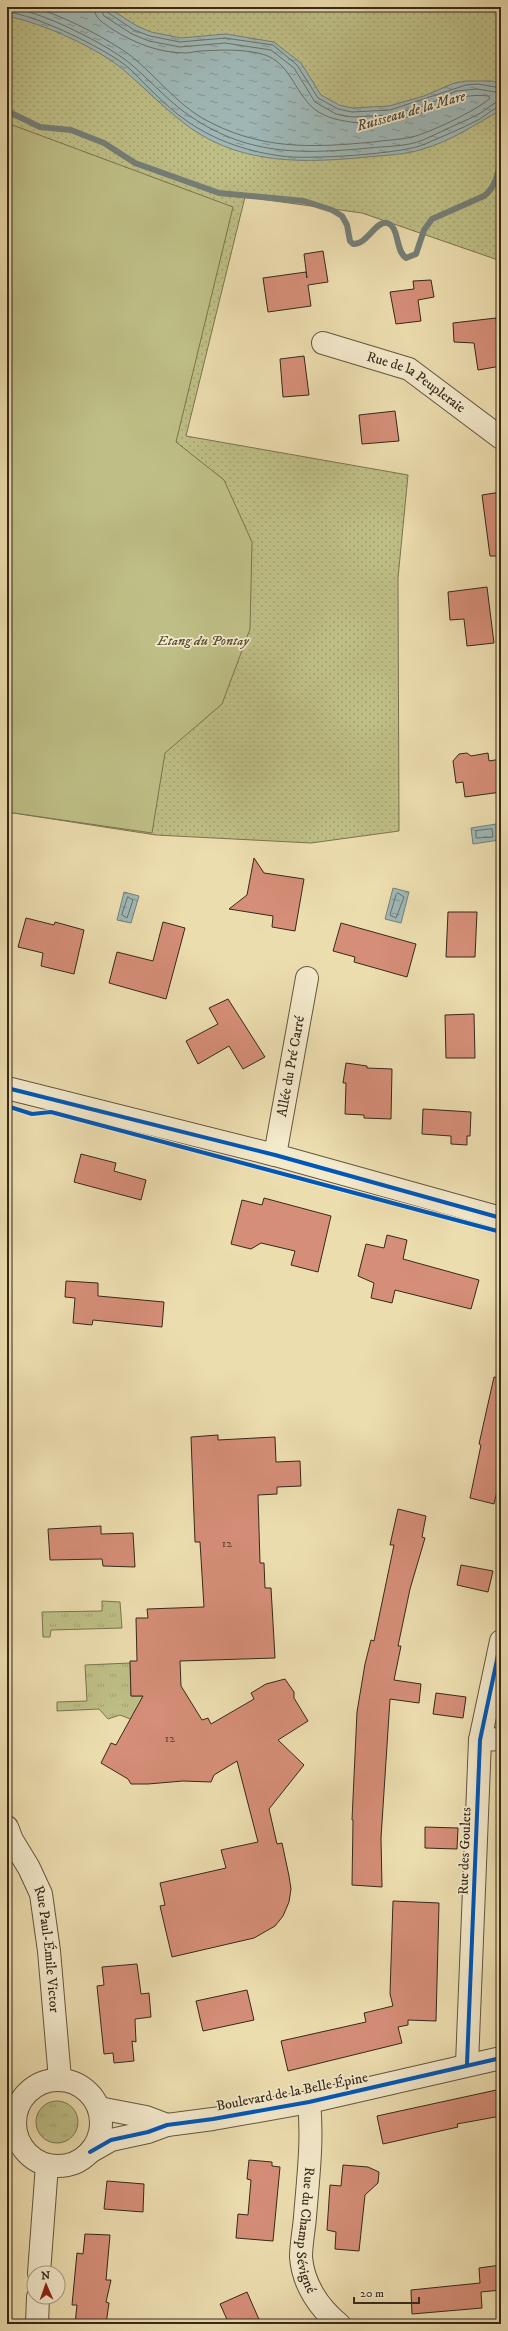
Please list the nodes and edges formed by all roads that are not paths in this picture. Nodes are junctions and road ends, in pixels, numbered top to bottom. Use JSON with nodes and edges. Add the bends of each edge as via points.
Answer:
{"nodes":[{"id":1,"x":323,"y":343,"type":"dead end"},
{"id":2,"x":501,"y":438,"type":"edge"},
{"id":3,"x":307,"y":978,"type":"dead end"},
{"id":4,"x":7,"y":1088,"type":"edge"},
{"id":5,"x":275,"y":1155,"type":"junction"},
{"id":6,"x":501,"y":1218,"type":"edge"},
{"id":7,"x":501,"y":1641,"type":"edge"},
{"id":8,"x":491,"y":1739,"type":"edge"},
{"id":9,"x":7,"y":1827,"type":"edge"},
{"id":10,"x":501,"y":2058,"type":"edge"},
{"id":11,"x":467,"y":2064,"type":"junction"},
{"id":12,"x":60,"y":2079,"type":"junction"},
{"id":13,"x":309,"y":2102,"type":"junction"},
{"id":14,"x":99,"y":2108,"type":"junction"},
{"id":15,"x":11,"y":2118,"type":"edge"},
{"id":16,"x":167,"y":2124,"type":"junction"},
{"id":17,"x":90,"y":2152,"type":"junction"},
{"id":18,"x":47,"y":2165,"type":"junction"},
{"id":19,"x":41,"y":2265,"type":"edge"},
{"id":20,"x":38,"y":2305,"type":"edge"},
{"id":21,"x":37,"y":2324,"type":"edge"},
{"id":22,"x":339,"y":2324,"type":"edge"}],
"edges":[{"from":1,"to":2,"type":"street","name":"Rue de la Peupleraie","via":[[409,369]]},
{"from":3,"to":5,"type":"street","name":"Allée du Pré Carré"},
{"from":4,"to":5,"type":"street"},
{"from":5,"to":6,"type":"street"},
{"from":7,"to":8,"type":"street","name":"Rue des Goulets"},
{"from":8,"to":11,"type":"street","name":"Rue des Goulets"},
{"from":9,"to":12,"type":"street","name":"Rue Paul-Émile Victor","via":[[41,1894],[49,1951]]},
{"from":10,"to":11,"type":"street","name":"Boulevard de la Belle Épine"},
{"from":11,"to":13,"type":"street","name":"Boulevard de la Belle Épine"},
{"from":12,"to":14,"type":"street","via":[[84,2088]]},
{"from":12,"to":15,"type":"street","via":[[47,2081],[30,2090]]},
{"from":13,"to":16,"type":"street","name":"Boulevard de la Belle Épine","via":[[213,2119]]},
{"from":13,"to":22,"type":"street","name":"Rue du Champ Sévigné","via":[[311,2151],[302,2257],[306,2278],[316,2299],[327,2314]]},
{"from":14,"to":16,"type":"street","name":"Boulevard de la Belle Épine","via":[[146,2117]]},
{"from":14,"to":17,"type":"street","via":[[99,2138]]},
{"from":15,"to":18,"type":"street","via":[[18,2142],[26,2152]]},
{"from":16,"to":17,"type":"street","name":"Boulevard de la Belle Épine","via":[[148,2132],[111,2140]]},
{"from":17,"to":18,"type":"street","via":[[78,2161],[62,2166]]},
{"from":18,"to":19,"type":"street"},
{"from":20,"to":21,"type":"street"}]}
